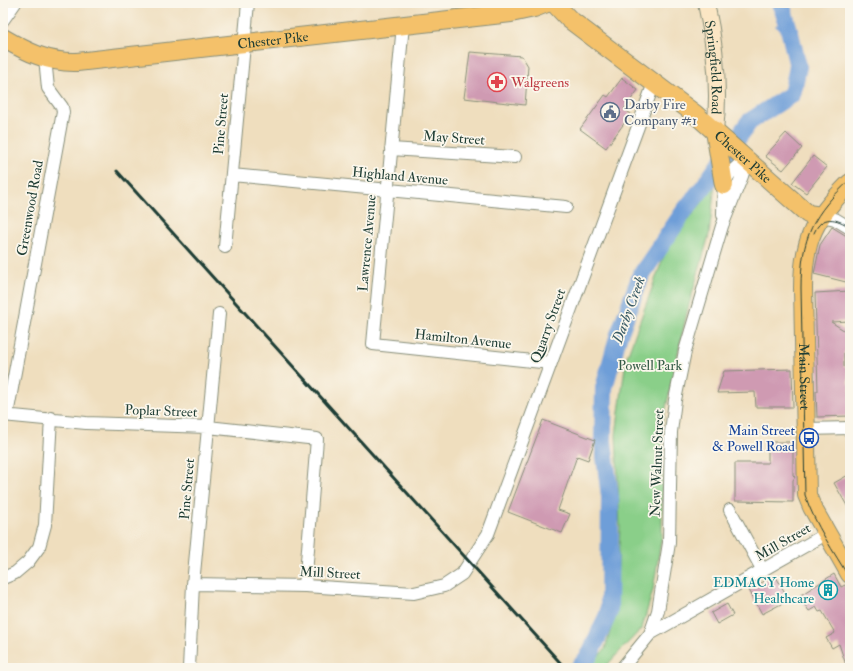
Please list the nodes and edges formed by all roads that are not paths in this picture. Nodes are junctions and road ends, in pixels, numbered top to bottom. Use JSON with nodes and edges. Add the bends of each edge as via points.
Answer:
{"nodes":[{"id":1,"x":15,"y":3,"type":"edge"},
{"id":2,"x":248,"y":3,"type":"edge"},
{"id":3,"x":547,"y":3,"type":"edge"},
{"id":4,"x":554,"y":3,"type":"edge"},
{"id":5,"x":706,"y":3,"type":"edge"},
{"id":6,"x":3,"y":20,"type":"edge"},
{"id":7,"x":403,"y":25,"type":"junction"},
{"id":8,"x":3,"y":38,"type":"edge"},
{"id":9,"x":244,"y":43,"type":"junction"},
{"id":10,"x":45,"y":58,"type":"junction"},
{"id":11,"x":654,"y":83,"type":"junction"},
{"id":12,"x":716,"y":131,"type":"junction"},
{"id":13,"x":391,"y":148,"type":"junction"},
{"id":14,"x":742,"y":155,"type":"junction"},
{"id":15,"x":515,"y":157,"type":"dead end"},
{"id":16,"x":232,"y":175,"type":"junction"},
{"id":17,"x":724,"y":177,"type":"junction"},
{"id":18,"x":850,"y":183,"type":"edge"},
{"id":19,"x":387,"y":190,"type":"junction"},
{"id":20,"x":566,"y":207,"type":"dead end"},
{"id":21,"x":821,"y":216,"type":"junction"},
{"id":22,"x":722,"y":226,"type":"junction"},
{"id":23,"x":850,"y":228,"type":"edge"},
{"id":24,"x":225,"y":247,"type":"dead end"},
{"id":25,"x":218,"y":314,"type":"dead end"},
{"id":26,"x":373,"y":344,"type":"joint"},
{"id":27,"x":551,"y":363,"type":"junction"},
{"id":28,"x":5,"y":415,"type":"edge"},
{"id":29,"x":51,"y":418,"type":"junction"},
{"id":30,"x":208,"y":427,"type":"junction"},
{"id":31,"x":850,"y":428,"type":"edge"},
{"id":32,"x":806,"y":429,"type":"junction"},
{"id":33,"x":730,"y":510,"type":"dead end"},
{"id":34,"x":826,"y":534,"type":"junction"},
{"id":35,"x":763,"y":571,"type":"junction"},
{"id":36,"x":462,"y":574,"type":"joint"},
{"id":37,"x":850,"y":574,"type":"edge"},
{"id":38,"x":3,"y":578,"type":"edge"},
{"id":39,"x":193,"y":584,"type":"junction"},
{"id":40,"x":306,"y":586,"type":"junction"},
{"id":41,"x":650,"y":634,"type":"junction"},
{"id":42,"x":189,"y":668,"type":"edge"},
{"id":43,"x":622,"y":668,"type":"edge"}],
"edges":[{"from":1,"to":6,"type":"street"},
{"from":2,"to":9,"type":"street","name":"Pine Street"},
{"from":3,"to":7,"type":"main road","name":"Chester Pike","via":[[511,13]]},
{"from":4,"to":11,"type":"main road","name":"Chester Pike","via":[[569,19]]},
{"from":5,"to":12,"type":"street","name":"Springfield Road","via":[[718,101]]},
{"from":7,"to":9,"type":"main road","name":"Chester Pike"},
{"from":7,"to":13,"type":"street","name":"Lawrence Avenue"},
{"from":8,"to":10,"type":"main road","name":"Chester Pike"},
{"from":9,"to":10,"type":"main road","name":"Chester Pike","via":[[77,62]]},
{"from":9,"to":16,"type":"street","name":"Pine Street"},
{"from":10,"to":28,"type":"street","name":"Greenwood Road","via":[[48,88],[63,112]]},
{"from":11,"to":12,"type":"main road","name":"Chester Pike"},
{"from":11,"to":27,"type":"street","name":"Quarry Street"},
{"from":12,"to":14,"type":"main road","name":"Chester Pike"},
{"from":12,"to":17,"type":"main road"},
{"from":13,"to":15,"type":"street","name":"May Street"},
{"from":13,"to":19,"type":"street","name":"Lawrence Avenue"},
{"from":14,"to":17,"type":"street","name":"New Walnut Street"},
{"from":14,"to":21,"type":"main road","name":"Chester Pike","via":[[808,214]]},
{"from":14,"to":22,"type":"street","name":"New Walnut Street","via":[[742,176]]},
{"from":16,"to":19,"type":"street","name":"Highland Avenue"},
{"from":16,"to":24,"type":"street","name":"Pine Street"},
{"from":17,"to":22,"type":"street","name":"New Walnut Street"},
{"from":18,"to":21,"type":"main road","name":"Main Street","via":[[828,205]]},
{"from":19,"to":20,"type":"street","name":"Highland Avenue"},
{"from":19,"to":26,"type":"street","name":"Lawrence Avenue"},
{"from":21,"to":23,"type":"street","via":[[835,219]]},
{"from":21,"to":32,"type":"main road","name":"Main Street","via":[[806,247],[803,268]]},
{"from":22,"to":41,"type":"street","name":"New Walnut Street","via":[[685,351],[675,400],[670,432],[669,543],[658,611]]},
{"from":25,"to":30,"type":"street","name":"Pine Street"},
{"from":26,"to":27,"type":"street","name":"Hamilton Avenue"},
{"from":27,"to":36,"type":"street","name":"Quarry Street","via":[[488,534]]},
{"from":28,"to":29,"type":"street","name":"Poplar Street"},
{"from":29,"to":30,"type":"street","name":"Poplar Street"},
{"from":29,"to":38,"type":"street","via":[[46,525],[39,547],[28,562],[15,573]]},
{"from":30,"to":39,"type":"street","name":"Pine Street"},
{"from":30,"to":40,"type":"street","name":"Poplar Street","via":[[317,439]]},
{"from":31,"to":32,"type":"street"},
{"from":32,"to":34,"type":"main road","name":"Main Street","via":[[807,495]]},
{"from":33,"to":35,"type":"street"},
{"from":34,"to":35,"type":"street","name":"Mill Street"},
{"from":34,"to":37,"type":"main road","name":"Main Street"},
{"from":35,"to":41,"type":"street","name":"Mill Street"},
{"from":36,"to":40,"type":"street","name":"Mill Street","via":[[444,586],[414,593]]},
{"from":39,"to":40,"type":"street","name":"Mill Street"},
{"from":39,"to":42,"type":"street","name":"Pine Street"},
{"from":41,"to":43,"type":"street"}]}
